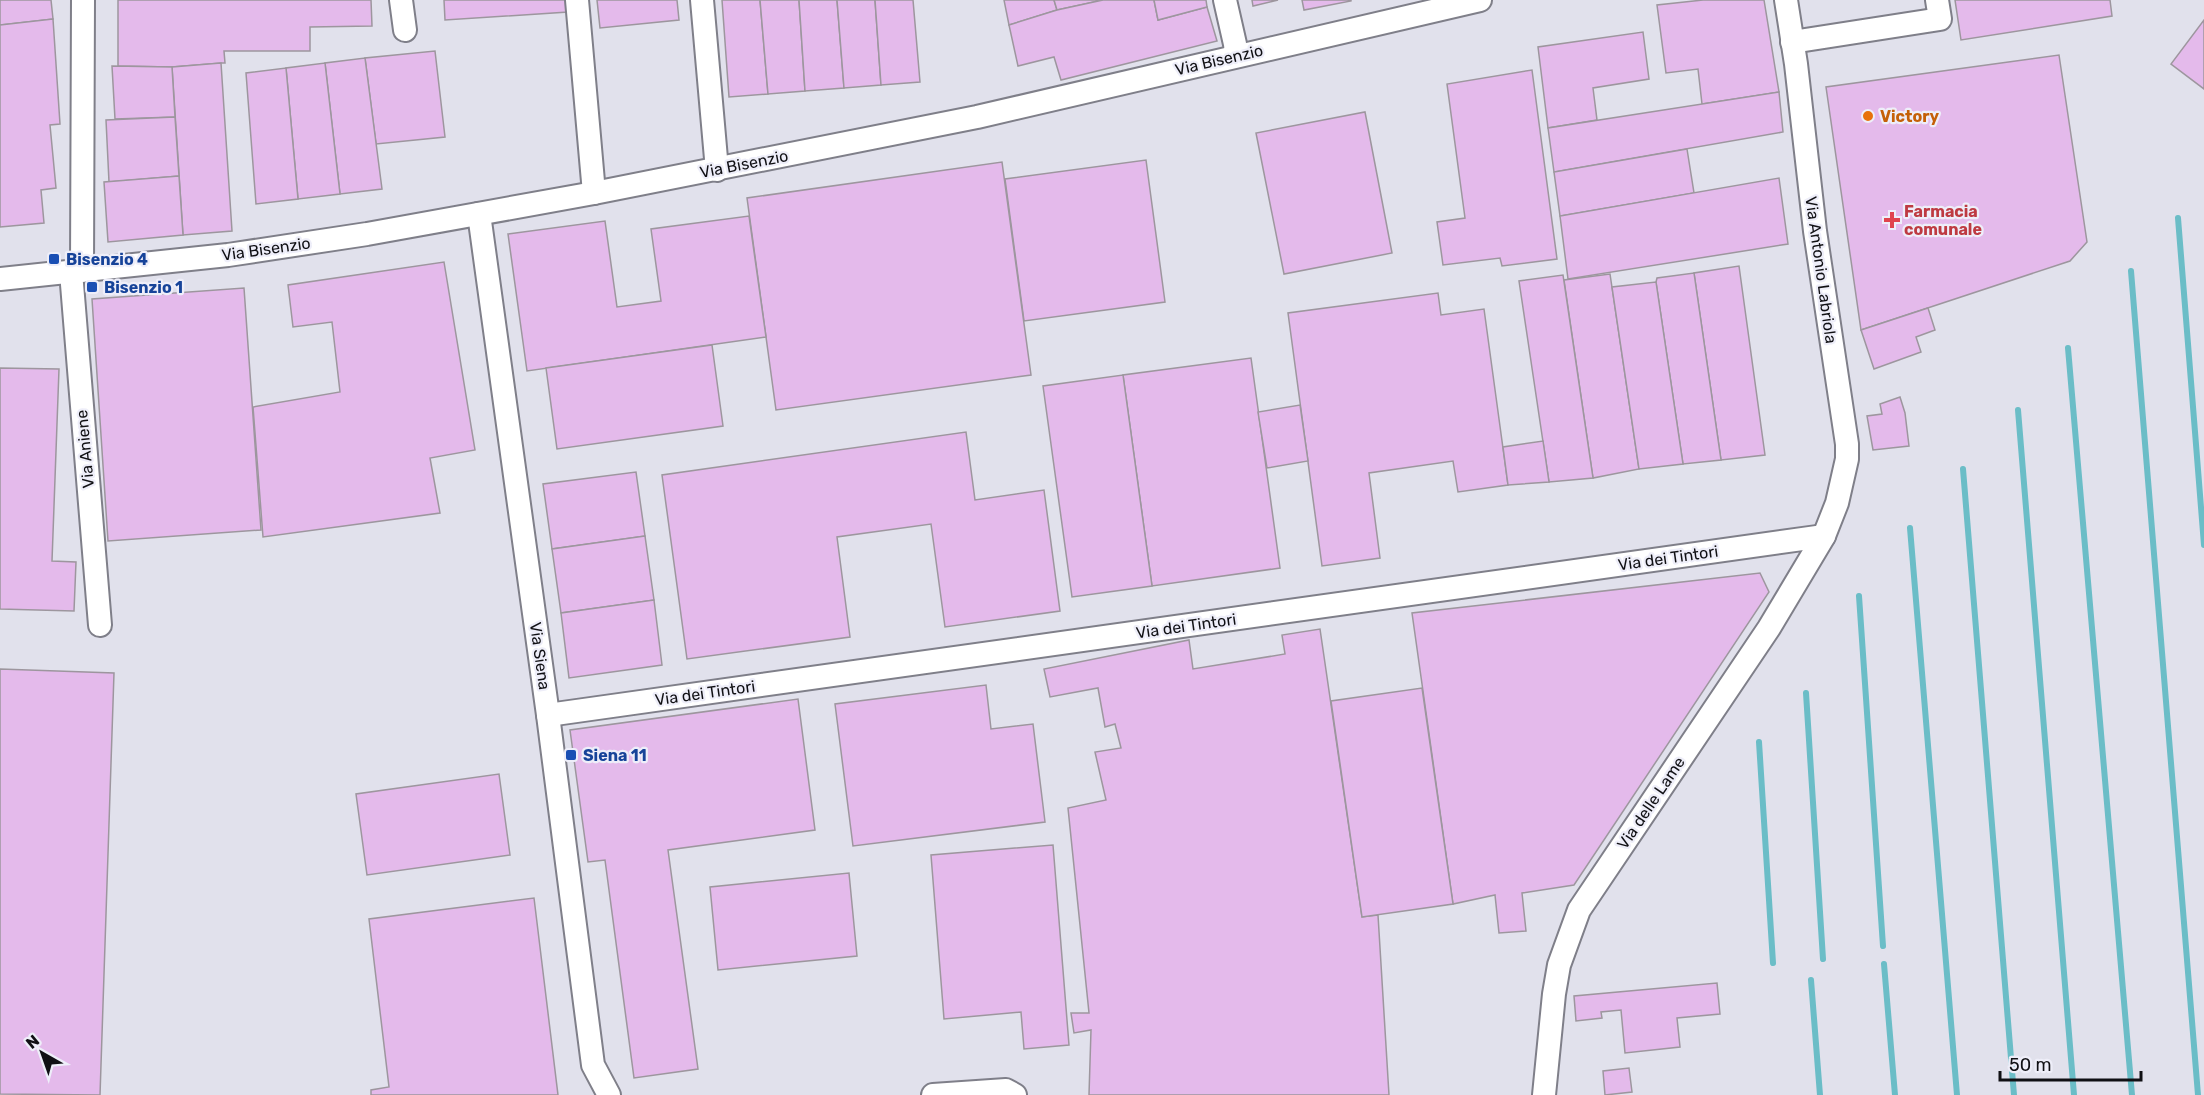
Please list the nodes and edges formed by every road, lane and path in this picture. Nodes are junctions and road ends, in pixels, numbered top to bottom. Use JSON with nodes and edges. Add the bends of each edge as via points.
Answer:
{"nodes":[{"id":1,"x":83,"y":0,"type":"edge"},
{"id":2,"x":401,"y":0,"type":"edge"},
{"id":3,"x":577,"y":0,"type":"edge"},
{"id":4,"x":702,"y":0,"type":"edge"},
{"id":5,"x":1225,"y":0,"type":"edge"},
{"id":6,"x":1480,"y":0,"type":"edge"},
{"id":7,"x":1786,"y":0,"type":"edge"},
{"id":8,"x":1936,"y":0,"type":"edge"},
{"id":9,"x":405,"y":30,"type":"dead end"},
{"id":10,"x":1792,"y":42,"type":"junction"},
{"id":11,"x":1236,"y":56,"type":"junction"},
{"id":12,"x":717,"y":170,"type":"junction"},
{"id":13,"x":594,"y":194,"type":"junction"},
{"id":14,"x":479,"y":214,"type":"junction"},
{"id":15,"x":76,"y":272,"type":"junction"},
{"id":16,"x":0,"y":279,"type":"edge"},
{"id":17,"x":1824,"y":536,"type":"junction"},
{"id":18,"x":100,"y":625,"type":"dead end"},
{"id":19,"x":548,"y":715,"type":"junction"},
{"id":20,"x":609,"y":1095,"type":"edge"},
{"id":21,"x":933,"y":1095,"type":"edge"},
{"id":22,"x":1015,"y":1095,"type":"edge"},
{"id":23,"x":1544,"y":1095,"type":"edge"}],
"edges":[{"from":1,"to":15,"type":"street","name":"Via Aniene"},
{"from":2,"to":9,"type":"street"},
{"from":3,"to":13,"type":"street"},
{"from":4,"to":12,"type":"street"},
{"from":5,"to":11,"type":"street"},
{"from":6,"to":11,"type":"street","name":"Via Bisenzio"},
{"from":7,"to":10,"type":"street","name":"Via Antonio Labriola"},
{"from":8,"to":10,"type":"street","via":[[1940,18]]},
{"from":10,"to":17,"type":"street","name":"Via Antonio Labriola","via":[[1847,444],[1839,492]]},
{"from":11,"to":12,"type":"street","name":"Via Bisenzio","via":[[977,117]]},
{"from":12,"to":13,"type":"street","name":"Via Bisenzio"},
{"from":13,"to":14,"type":"street","name":"Via Bisenzio"},
{"from":14,"to":15,"type":"street","name":"Via Bisenzio","via":[[228,255]]},
{"from":14,"to":19,"type":"street","name":"Via Siena"},
{"from":15,"to":16,"type":"street","name":"Via Bisenzio"},
{"from":15,"to":18,"type":"street","name":"Via Aniene"},
{"from":17,"to":19,"type":"street","name":"Via dei Tintori"},
{"from":17,"to":23,"type":"street","name":"Via delle Lame","via":[[1768,628],[1579,910],[1559,965]]},
{"from":19,"to":20,"type":"street","name":"Via Siena","via":[[593,1065]]},
{"from":21,"to":22,"type":"street","via":[[1006,1090]]}]}
